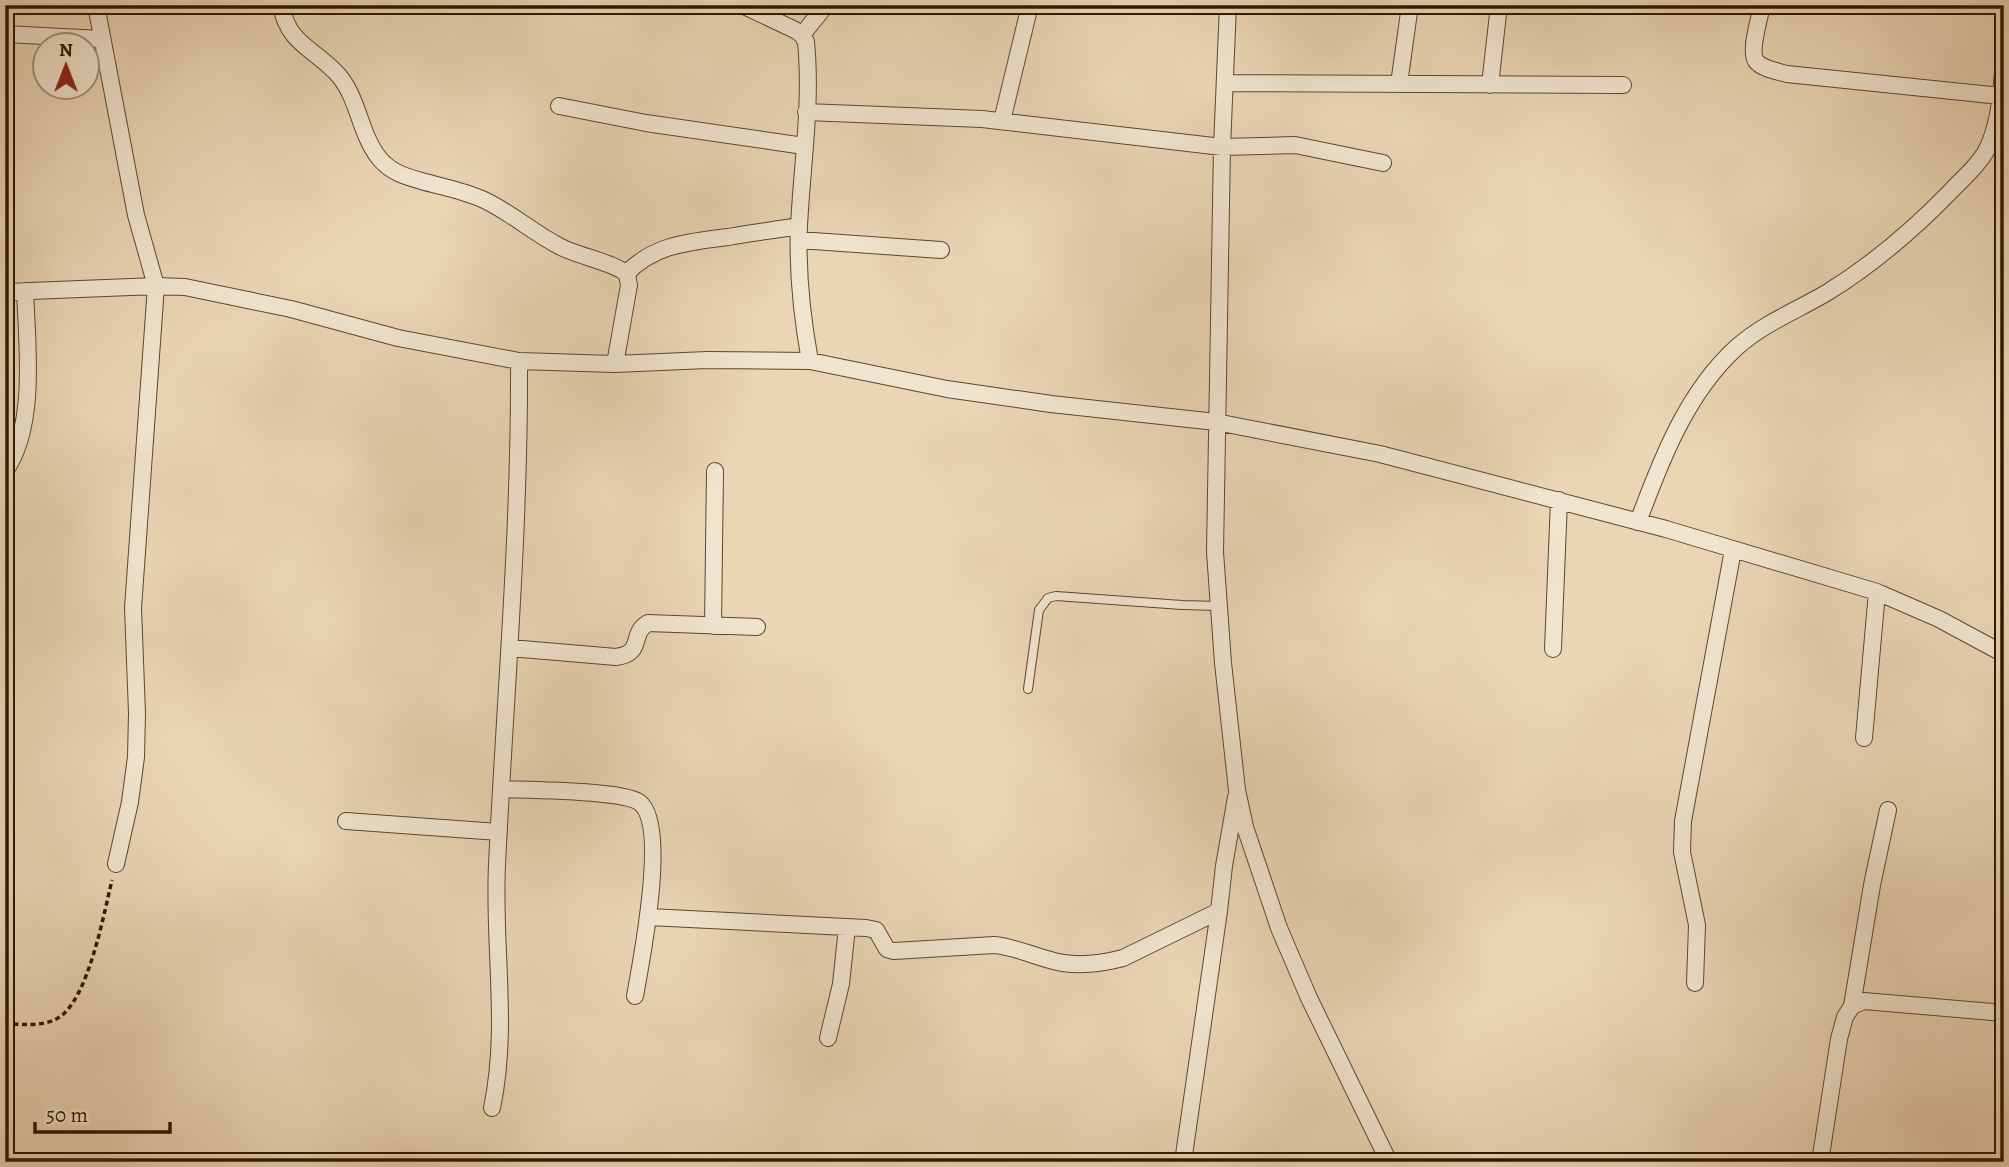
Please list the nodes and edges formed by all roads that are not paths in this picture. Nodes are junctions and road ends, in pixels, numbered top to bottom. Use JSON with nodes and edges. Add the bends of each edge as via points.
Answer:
{"nodes":[{"id":1,"x":96,"y":5,"type":"edge"},
{"id":2,"x":281,"y":5,"type":"edge"},
{"id":3,"x":742,"y":5,"type":"edge"},
{"id":4,"x":826,"y":5,"type":"edge"},
{"id":5,"x":1030,"y":5,"type":"edge"},
{"id":6,"x":1228,"y":5,"type":"edge"},
{"id":7,"x":1410,"y":5,"type":"edge"},
{"id":8,"x":1499,"y":5,"type":"edge"},
{"id":9,"x":1762,"y":5,"type":"edge"},
{"id":10,"x":100,"y":32,"type":"edge"},
{"id":11,"x":5,"y":34,"type":"edge"},
{"id":12,"x":32,"y":35,"type":"edge"},
{"id":13,"x":802,"y":35,"type":"junction"},
{"id":14,"x":102,"y":44,"type":"edge"},
{"id":15,"x":2004,"y":62,"type":"edge"},
{"id":16,"x":1226,"y":83,"type":"junction"},
{"id":17,"x":1399,"y":84,"type":"junction"},
{"id":18,"x":1490,"y":85,"type":"junction"},
{"id":19,"x":1623,"y":85,"type":"dead end"},
{"id":20,"x":2001,"y":96,"type":"junction"},
{"id":21,"x":559,"y":106,"type":"dead end"},
{"id":22,"x":806,"y":112,"type":"junction"},
{"id":23,"x":1002,"y":121,"type":"junction"},
{"id":24,"x":804,"y":146,"type":"junction"},
{"id":25,"x":1222,"y":147,"type":"junction"},
{"id":26,"x":1383,"y":163,"type":"dead end"},
{"id":27,"x":799,"y":233,"type":"junction"},
{"id":28,"x":941,"y":250,"type":"dead end"},
{"id":29,"x":626,"y":274,"type":"junction"},
{"id":30,"x":156,"y":286,"type":"junction"},
{"id":31,"x":25,"y":291,"type":"junction"},
{"id":32,"x":5,"y":292,"type":"edge"},
{"id":33,"x":519,"y":361,"type":"junction"},
{"id":34,"x":810,"y":361,"type":"junction"},
{"id":35,"x":614,"y":364,"type":"junction"},
{"id":36,"x":1216,"y":422,"type":"junction"},
{"id":37,"x":5,"y":471,"type":"edge"},
{"id":38,"x":715,"y":471,"type":"dead end"},
{"id":39,"x":1559,"y":500,"type":"junction"},
{"id":40,"x":1638,"y":522,"type":"junction"},
{"id":41,"x":1733,"y":550,"type":"junction"},
{"id":42,"x":1877,"y":592,"type":"junction"},
{"id":43,"x":1218,"y":606,"type":"junction"},
{"id":44,"x":713,"y":626,"type":"junction"},
{"id":45,"x":757,"y":627,"type":"dead end"},
{"id":46,"x":510,"y":648,"type":"junction"},
{"id":47,"x":1553,"y":649,"type":"dead end"},
{"id":48,"x":2004,"y":654,"type":"edge"},
{"id":49,"x":1028,"y":689,"type":"dead end"},
{"id":50,"x":1864,"y":738,"type":"dead end"},
{"id":51,"x":501,"y":789,"type":"junction"},
{"id":52,"x":1237,"y":790,"type":"junction"},
{"id":53,"x":1888,"y":810,"type":"dead end"},
{"id":54,"x":346,"y":821,"type":"dead end"},
{"id":55,"x":499,"y":832,"type":"junction"},
{"id":56,"x":116,"y":864,"type":"road end"},
{"id":57,"x":1219,"y":911,"type":"junction"},
{"id":58,"x":649,"y":917,"type":"junction"},
{"id":59,"x":847,"y":927,"type":"junction"},
{"id":60,"x":1695,"y":983,"type":"dead end"},
{"id":61,"x":635,"y":996,"type":"dead end"},
{"id":62,"x":1852,"y":1006,"type":"junction"},
{"id":63,"x":2004,"y":1013,"type":"edge"},
{"id":64,"x":828,"y":1038,"type":"dead end"},
{"id":65,"x":492,"y":1108,"type":"dead end"},
{"id":66,"x":1184,"y":1162,"type":"edge"},
{"id":67,"x":1389,"y":1162,"type":"edge"},
{"id":68,"x":1819,"y":1162,"type":"edge"}],
"edges":[{"from":1,"to":10,"type":"street"},
{"from":2,"to":29,"type":"street","via":[[283,20],[294,37],[341,78],[371,145],[392,170],[481,198],[561,248]]},
{"from":3,"to":13,"type":"street"},
{"from":4,"to":13,"type":"street"},
{"from":5,"to":23,"type":"street"},
{"from":6,"to":16,"type":"street"},
{"from":7,"to":17,"type":"street"},
{"from":8,"to":18,"type":"street"},
{"from":9,"to":20,"type":"street","via":[[1752,53],[1756,62],[1767,68]]},
{"from":11,"to":12,"type":"street"},
{"from":13,"to":22,"type":"street","via":[[807,55]]},
{"from":14,"to":30,"type":"street","via":[[136,215]]},
{"from":15,"to":20,"type":"street"},
{"from":16,"to":17,"type":"street"},
{"from":16,"to":25,"type":"street"},
{"from":17,"to":18,"type":"street"},
{"from":18,"to":19,"type":"street"},
{"from":20,"to":40,"type":"street","via":[[1986,150],[1908,235],[1840,284],[1758,331],[1713,373],[1672,440]]},
{"from":21,"to":24,"type":"street"},
{"from":22,"to":23,"type":"street"},
{"from":22,"to":24,"type":"street"},
{"from":23,"to":25,"type":"street"},
{"from":24,"to":27,"type":"street"},
{"from":25,"to":26,"type":"street","via":[[1295,145]]},
{"from":25,"to":36,"type":"street"},
{"from":27,"to":28,"type":"street"},
{"from":27,"to":29,"type":"street","via":[[671,246],[650,254]]},
{"from":27,"to":34,"type":"street"},
{"from":29,"to":35,"type":"street","via":[[629,285]]},
{"from":30,"to":31,"type":"street"},
{"from":30,"to":33,"type":"street","via":[[237,297],[398,338]]},
{"from":30,"to":56,"type":"street","via":[[133,608],[136,757]]},
{"from":31,"to":32,"type":"street"},
{"from":31,"to":37,"type":"street","via":[[25,403],[18,446]]},
{"from":33,"to":35,"type":"street"},
{"from":33,"to":46,"type":"street"},
{"from":34,"to":35,"type":"street"},
{"from":34,"to":36,"type":"street","via":[[947,389]]},
{"from":36,"to":39,"type":"street","via":[[1380,454]]},
{"from":36,"to":43,"type":"street"},
{"from":38,"to":44,"type":"street"},
{"from":39,"to":40,"type":"street"},
{"from":39,"to":47,"type":"street"},
{"from":40,"to":41,"type":"street"},
{"from":41,"to":42,"type":"street"},
{"from":41,"to":60,"type":"street","via":[[1683,821],[1682,852],[1697,925]]},
{"from":42,"to":48,"type":"street"},
{"from":42,"to":50,"type":"street"},
{"from":43,"to":49,"type":"lane","via":[[1048,598],[1039,610]]},
{"from":43,"to":52,"type":"street"},
{"from":44,"to":45,"type":"street"},
{"from":44,"to":46,"type":"street","via":[[648,623],[626,656]]},
{"from":46,"to":51,"type":"street"},
{"from":51,"to":55,"type":"street"},
{"from":51,"to":58,"type":"street","via":[[617,795],[641,803],[652,830]]},
{"from":52,"to":57,"type":"street"},
{"from":52,"to":67,"type":"street","via":[[1279,928]]},
{"from":53,"to":62,"type":"street"},
{"from":54,"to":55,"type":"street"},
{"from":55,"to":65,"type":"street","via":[[496,900],[502,1016]]},
{"from":57,"to":59,"type":"street","via":[[1123,958],[1087,964],[1063,963],[1009,946],[894,951],[887,949],[876,930]]},
{"from":57,"to":66,"type":"street"},
{"from":58,"to":59,"type":"street"},
{"from":58,"to":61,"type":"street"},
{"from":59,"to":64,"type":"street","via":[[841,984]]},
{"from":62,"to":63,"type":"street","via":[[1864,1001]]},
{"from":62,"to":68,"type":"street","via":[[1839,1039]]}]}
